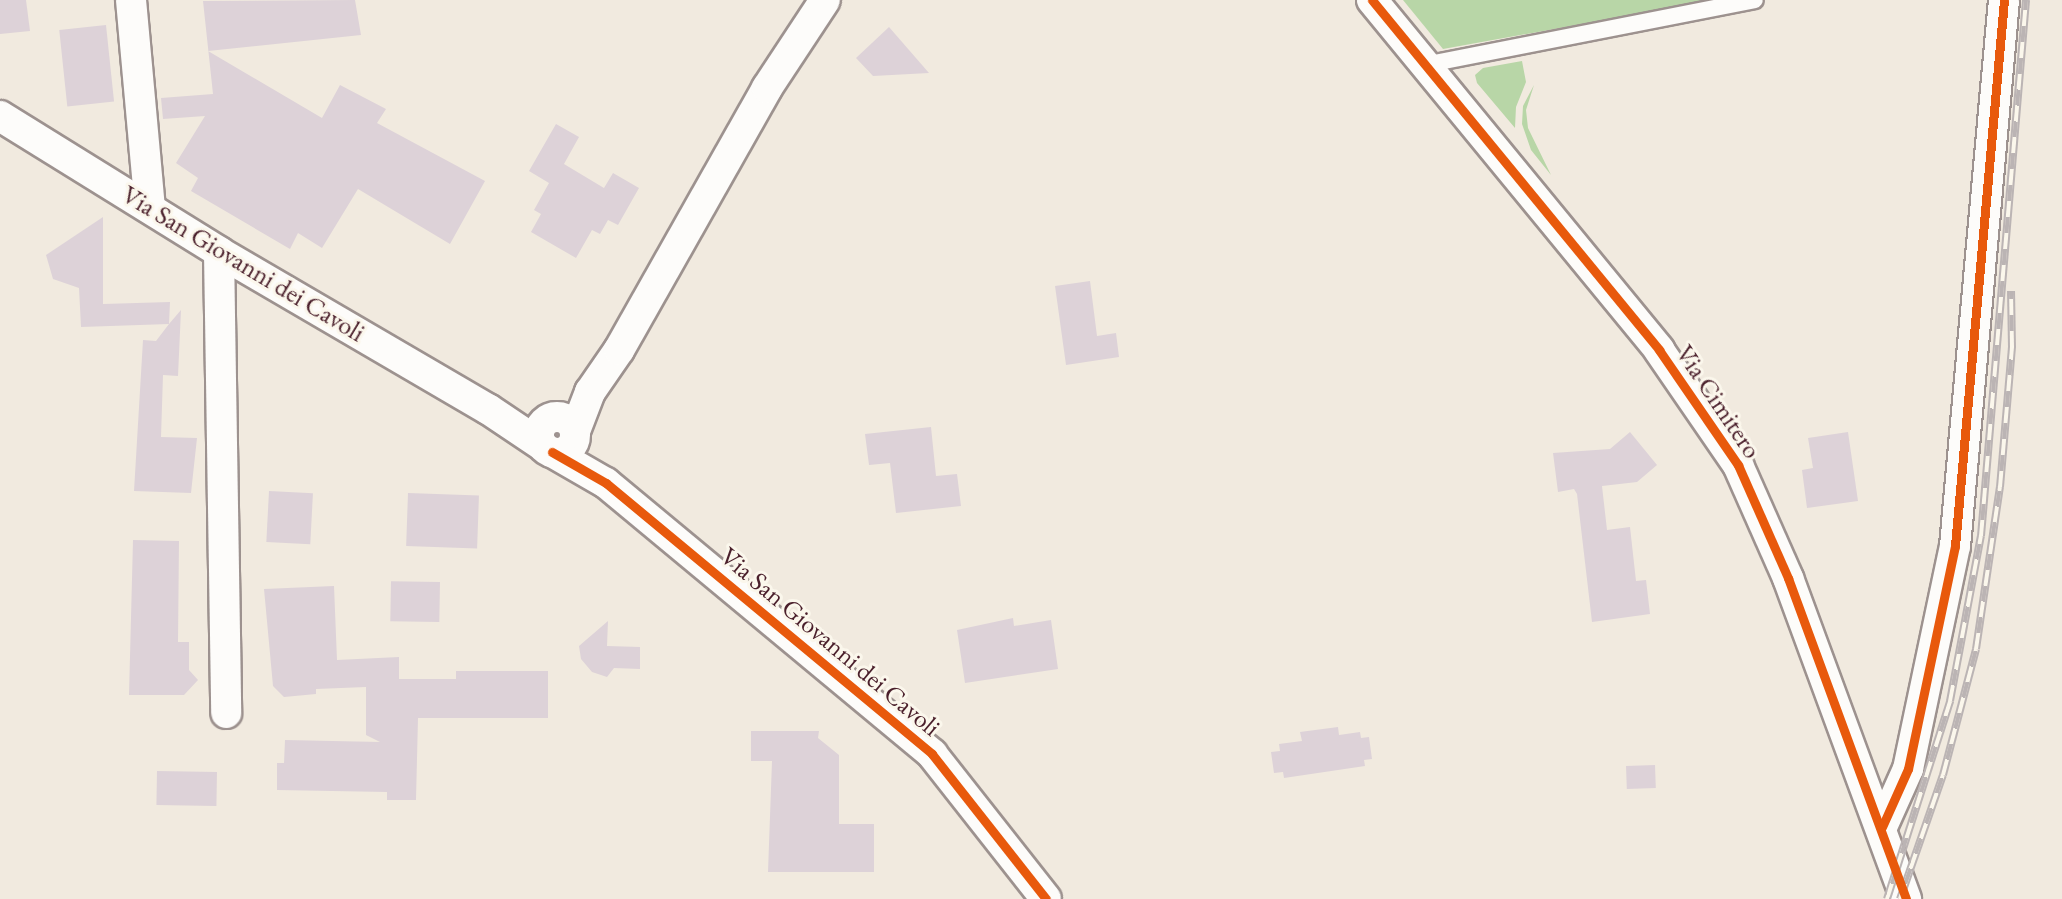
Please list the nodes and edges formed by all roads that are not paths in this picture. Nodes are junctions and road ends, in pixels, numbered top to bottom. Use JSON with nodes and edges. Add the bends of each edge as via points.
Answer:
{"nodes":[{"id":1,"x":131,"y":0,"type":"edge"},
{"id":2,"x":825,"y":0,"type":"edge"},
{"id":3,"x":1372,"y":0,"type":"edge"},
{"id":4,"x":1755,"y":0,"type":"edge"},
{"id":5,"x":2004,"y":0,"type":"edge"},
{"id":6,"x":1424,"y":65,"type":"junction"},
{"id":7,"x":0,"y":116,"type":"edge"},
{"id":8,"x":150,"y":208,"type":"junction"},
{"id":9,"x":219,"y":252,"type":"junction"},
{"id":10,"x":559,"y":433,"type":"junction"},
{"id":11,"x":226,"y":713,"type":"dead end"},
{"id":12,"x":1882,"y":827,"type":"junction"},
{"id":13,"x":1046,"y":899,"type":"edge"},
{"id":14,"x":1906,"y":899,"type":"edge"}],
"edges":[{"from":1,"to":8,"type":"street"},
{"from":2,"to":10,"type":"street","via":[[767,88],[619,350]]},
{"from":3,"to":6,"type":"street","name":"Via Cimitero"},
{"from":4,"to":6,"type":"lane"},
{"from":5,"to":12,"type":"street","via":[[1955,546],[1908,769]]},
{"from":6,"to":12,"type":"street","name":"Via Cimitero","via":[[1658,350],[1738,465],[1788,578]]},
{"from":7,"to":8,"type":"street","name":"Via San Giovanni dei Cavoli"},
{"from":8,"to":9,"type":"street","name":"Via San Giovanni dei Cavoli"},
{"from":9,"to":10,"type":"street","name":"Via San Giovanni dei Cavoli","via":[[488,409]]},
{"from":9,"to":11,"type":"street"},
{"from":10,"to":13,"type":"street","name":"Via San Giovanni dei Cavoli","via":[[606,483],[932,754]]},
{"from":12,"to":14,"type":"street","name":"Via Cimitero"}]}
